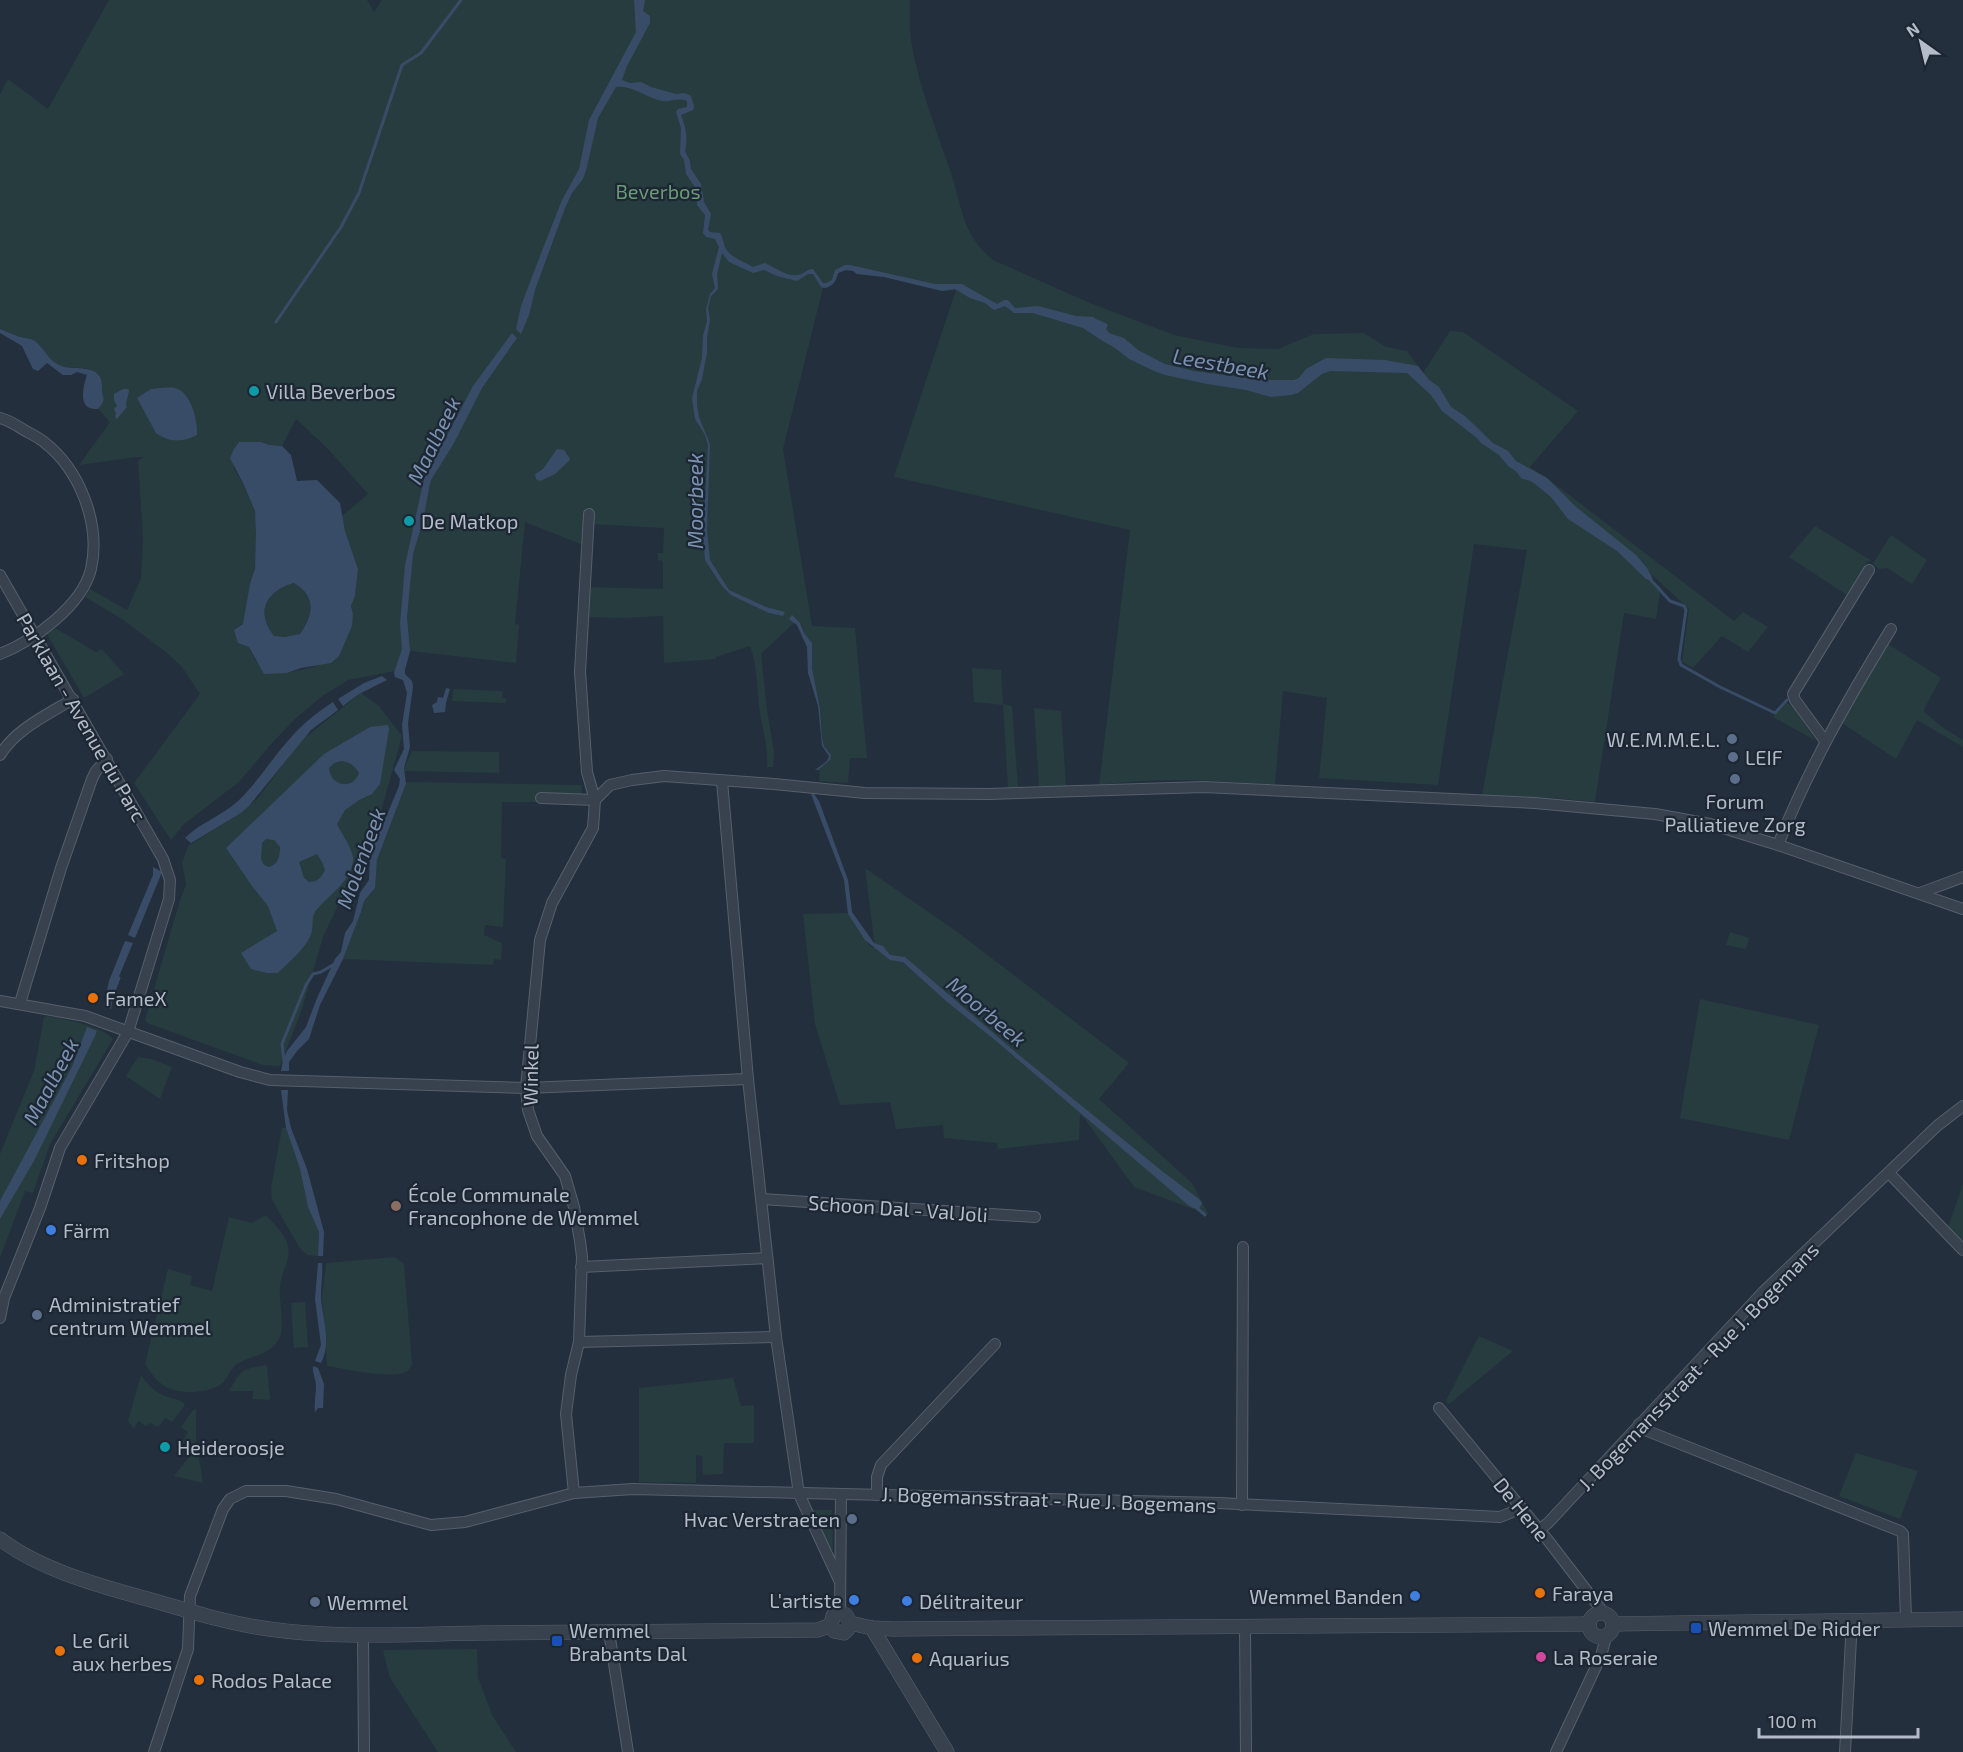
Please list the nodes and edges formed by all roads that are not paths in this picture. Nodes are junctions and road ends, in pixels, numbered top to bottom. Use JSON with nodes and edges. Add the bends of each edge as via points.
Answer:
{"nodes":[{"id":1,"x":0,"y":418,"type":"edge"},
{"id":2,"x":588,"y":514,"type":"dead end"},
{"id":3,"x":1869,"y":570,"type":"dead end"},
{"id":4,"x":0,"y":575,"type":"edge"},
{"id":5,"x":1891,"y":629,"type":"dead end"},
{"id":6,"x":35,"y":634,"type":"junction"},
{"id":7,"x":0,"y":654,"type":"edge"},
{"id":8,"x":73,"y":699,"type":"junction"},
{"id":9,"x":1825,"y":741,"type":"junction"},
{"id":10,"x":0,"y":755,"type":"edge"},
{"id":11,"x":107,"y":759,"type":"junction"},
{"id":12,"x":722,"y":781,"type":"junction"},
{"id":13,"x":541,"y":798,"type":"dead end"},
{"id":14,"x":595,"y":800,"type":"junction"},
{"id":15,"x":1778,"y":845,"type":"junction"},
{"id":16,"x":1963,"y":877,"type":"edge"},
{"id":17,"x":1920,"y":893,"type":"junction"},
{"id":18,"x":1963,"y":909,"type":"edge"},
{"id":19,"x":0,"y":1001,"type":"edge"},
{"id":20,"x":20,"y":1004,"type":"junction"},
{"id":21,"x":128,"y":1032,"type":"junction"},
{"id":22,"x":748,"y":1079,"type":"junction"},
{"id":23,"x":526,"y":1088,"type":"junction"},
{"id":24,"x":1963,"y":1106,"type":"edge"},
{"id":25,"x":1889,"y":1173,"type":"junction"},
{"id":26,"x":762,"y":1199,"type":"junction"},
{"id":27,"x":1035,"y":1217,"type":"dead end"},
{"id":28,"x":1243,"y":1246,"type":"dead end"},
{"id":29,"x":1963,"y":1250,"type":"edge"},
{"id":30,"x":767,"y":1258,"type":"junction"},
{"id":31,"x":581,"y":1267,"type":"junction"},
{"id":32,"x":0,"y":1318,"type":"edge"},
{"id":33,"x":776,"y":1337,"type":"junction"},
{"id":34,"x":579,"y":1342,"type":"junction"},
{"id":35,"x":995,"y":1344,"type":"dead end"},
{"id":36,"x":1439,"y":1408,"type":"dead end"},
{"id":37,"x":1638,"y":1424,"type":"junction"},
{"id":38,"x":574,"y":1493,"type":"junction"},
{"id":39,"x":798,"y":1494,"type":"junction"},
{"id":40,"x":841,"y":1494,"type":"junction"},
{"id":41,"x":877,"y":1495,"type":"junction"},
{"id":42,"x":1242,"y":1505,"type":"junction"},
{"id":43,"x":1522,"y":1508,"type":"junction"},
{"id":44,"x":1539,"y":1530,"type":"junction"},
{"id":45,"x":0,"y":1539,"type":"edge"},
{"id":46,"x":839,"y":1581,"type":"junction"},
{"id":47,"x":189,"y":1612,"type":"junction"},
{"id":48,"x":1600,"y":1613,"type":"junction"},
{"id":49,"x":845,"y":1618,"type":"junction"},
{"id":50,"x":1963,"y":1618,"type":"edge"},
{"id":51,"x":1906,"y":1619,"type":"junction"},
{"id":52,"x":1852,"y":1620,"type":"junction"},
{"id":53,"x":1589,"y":1624,"type":"junction"},
{"id":54,"x":1613,"y":1624,"type":"junction"},
{"id":55,"x":1245,"y":1626,"type":"junction"},
{"id":56,"x":872,"y":1628,"type":"junction"},
{"id":57,"x":609,"y":1632,"type":"junction"},
{"id":58,"x":363,"y":1635,"type":"junction"},
{"id":59,"x":1604,"y":1636,"type":"junction"},
{"id":60,"x":154,"y":1752,"type":"edge"},
{"id":61,"x":364,"y":1752,"type":"edge"},
{"id":62,"x":628,"y":1752,"type":"edge"},
{"id":63,"x":947,"y":1752,"type":"edge"},
{"id":64,"x":1246,"y":1752,"type":"edge"},
{"id":65,"x":1556,"y":1752,"type":"edge"},
{"id":66,"x":1845,"y":1752,"type":"edge"}],
"edges":[{"from":1,"to":6,"type":"street","via":[[44,441],[56,454],[78,483],[91,520],[91,571],[63,614]]},
{"from":2,"to":14,"type":"street","via":[[580,672],[587,772]]},
{"from":3,"to":9,"type":"street","via":[[1793,694]]},
{"from":4,"to":6,"type":"street","name":"Parklaan - Avenue du Parc"},
{"from":5,"to":9,"type":"street"},
{"from":6,"to":7,"type":"street"},
{"from":6,"to":8,"type":"street","name":"Parklaan - Avenue du Parc"},
{"from":8,"to":10,"type":"street","via":[[20,732]]},
{"from":8,"to":11,"type":"street","name":"Parklaan - Avenue du Parc"},
{"from":9,"to":15,"type":"street"},
{"from":11,"to":20,"type":"street","via":[[92,779]]},
{"from":11,"to":21,"type":"street","name":"Parklaan - Avenue du Parc","via":[[163,859],[170,880],[169,899]]},
{"from":12,"to":14,"type":"street","via":[[664,776],[632,780],[610,785]]},
{"from":12,"to":15,"type":"street","via":[[866,794],[1204,787],[1535,803],[1679,818]]},
{"from":12,"to":22,"type":"street"},
{"from":13,"to":14,"type":"street"},
{"from":14,"to":23,"type":"street","name":"Winkel","via":[[592,828],[552,903],[540,940]]},
{"from":15,"to":17,"type":"street"},
{"from":16,"to":17,"type":"street"},
{"from":17,"to":18,"type":"street"},
{"from":19,"to":20,"type":"street"},
{"from":20,"to":21,"type":"street","via":[[85,1016]]},
{"from":21,"to":23,"type":"street","via":[[270,1080]]},
{"from":21,"to":32,"type":"street","name":"Parklaan - Avenue du Parc","via":[[60,1148]]},
{"from":22,"to":23,"type":"street"},
{"from":22,"to":26,"type":"street"},
{"from":23,"to":31,"type":"street","name":"Winkel","via":[[537,1136],[565,1176],[580,1241]]},
{"from":24,"to":25,"type":"street","name":"J. Bogemansstraat - Rue J. Bogemans"},
{"from":25,"to":29,"type":"street"},
{"from":25,"to":37,"type":"street","name":"J. Bogemansstraat - Rue J. Bogemans","via":[[1763,1292]]},
{"from":26,"to":27,"type":"street","name":"Schoon Dal - Val Joli"},
{"from":26,"to":30,"type":"street"},
{"from":28,"to":42,"type":"street"},
{"from":30,"to":31,"type":"street"},
{"from":30,"to":33,"type":"street"},
{"from":31,"to":34,"type":"street","name":"Winkel"},
{"from":33,"to":34,"type":"street"},
{"from":33,"to":39,"type":"street"},
{"from":34,"to":38,"type":"street","name":"Winkel","via":[[566,1414]]},
{"from":35,"to":41,"type":"street","via":[[881,1465]]},
{"from":36,"to":43,"type":"street","name":"De Hene"},
{"from":37,"to":44,"type":"street","name":"J. Bogemansstraat - Rue J. Bogemans"},
{"from":37,"to":51,"type":"street","via":[[1900,1531]]},
{"from":38,"to":39,"type":"street","name":"J. Bogemansstraat - Rue J. Bogemans","via":[[633,1490]]},
{"from":38,"to":47,"type":"street","name":"J. Bogemansstraat - Rue J. Bogemans","via":[[465,1522],[430,1525],[336,1499],[286,1491],[246,1491],[230,1499],[223,1509],[190,1596]]},
{"from":39,"to":40,"type":"street","name":"J. Bogemansstraat - Rue J. Bogemans"},
{"from":39,"to":46,"type":"street"},
{"from":40,"to":41,"type":"street","name":"J. Bogemansstraat - Rue J. Bogemans"},
{"from":40,"to":46,"type":"street"},
{"from":41,"to":42,"type":"street","name":"J. Bogemansstraat - Rue J. Bogemans"},
{"from":42,"to":43,"type":"street","name":"J. Bogemansstraat - Rue J. Bogemans","via":[[1500,1517]]},
{"from":43,"to":44,"type":"street","name":"De Hene"},
{"from":44,"to":48,"type":"street","name":"De Hene"},
{"from":45,"to":47,"type":"street","via":[[45,1564],[98,1585]]},
{"from":46,"to":49,"type":"street"},
{"from":47,"to":58,"type":"street","via":[[269,1629]]},
{"from":47,"to":60,"type":"street","name":"J. Bogemansstraat - Rue J. Bogemans","via":[[188,1648]]},
{"from":48,"to":53,"type":"street"},
{"from":48,"to":54,"type":"street","via":[[1610,1616]]},
{"from":49,"to":56,"type":"street"},
{"from":49,"to":57,"type":"street","via":[[833,1616],[831,1625],[818,1630]]},
{"from":50,"to":51,"type":"street"},
{"from":51,"to":52,"type":"street"},
{"from":52,"to":54,"type":"street"},
{"from":52,"to":66,"type":"street"},
{"from":53,"to":55,"type":"street"},
{"from":53,"to":59,"type":"street","via":[[1594,1634]]},
{"from":54,"to":59,"type":"street","via":[[1611,1632]]},
{"from":55,"to":56,"type":"street"},
{"from":55,"to":64,"type":"street"},
{"from":56,"to":63,"type":"street"},
{"from":57,"to":58,"type":"street"},
{"from":57,"to":62,"type":"street"},
{"from":58,"to":61,"type":"street"},
{"from":59,"to":65,"type":"street","via":[[1601,1656]]}]}
